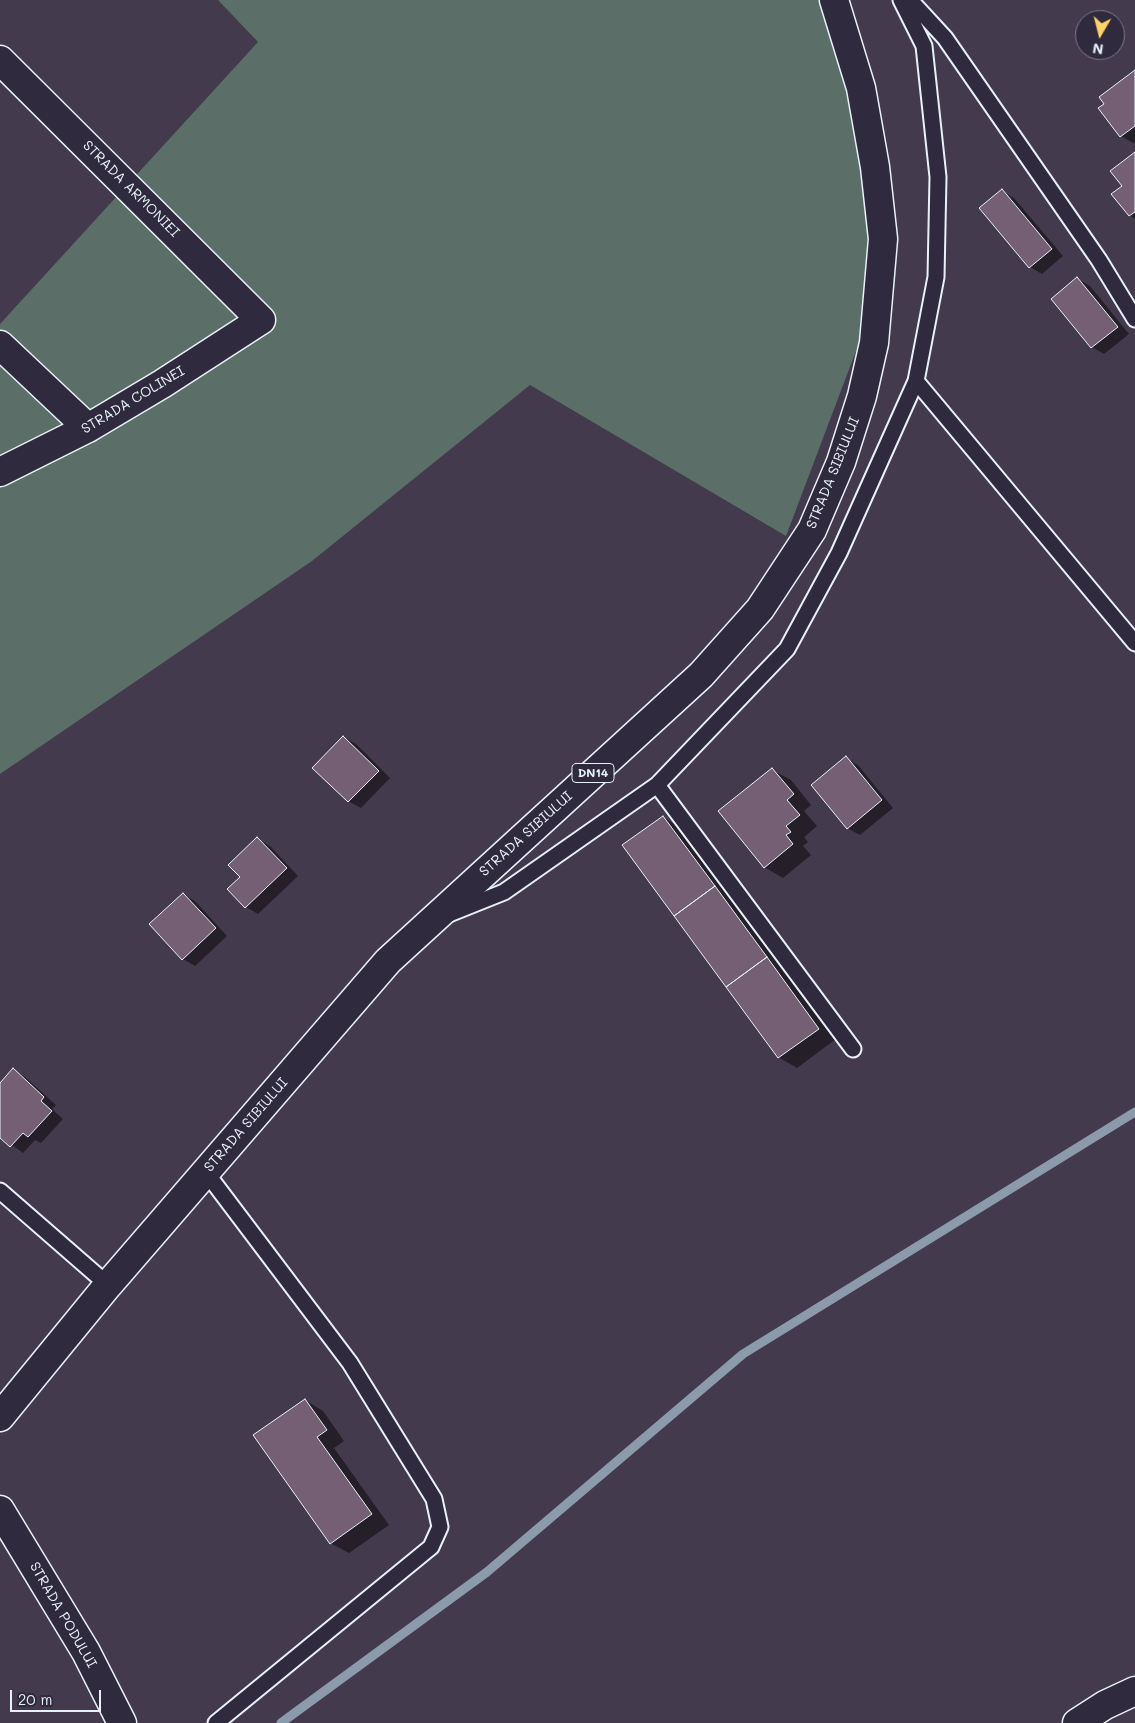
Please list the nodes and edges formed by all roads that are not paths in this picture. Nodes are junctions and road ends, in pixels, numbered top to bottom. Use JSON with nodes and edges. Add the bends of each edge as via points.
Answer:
{"nodes":[{"id":1,"x":834,"y":0,"type":"edge"},
{"id":2,"x":901,"y":0,"type":"edge"},
{"id":3,"x":910,"y":0,"type":"edge"},
{"id":4,"x":0,"y":60,"type":"edge"},
{"id":5,"x":1135,"y":319,"type":"edge"},
{"id":6,"x":261,"y":320,"type":"joint"},
{"id":7,"x":0,"y":345,"type":"edge"},
{"id":8,"x":916,"y":381,"type":"junction"},
{"id":9,"x":88,"y":428,"type":"junction"},
{"id":10,"x":0,"y":472,"type":"edge"},
{"id":11,"x":1135,"y":643,"type":"edge"},
{"id":12,"x":657,"y":785,"type":"junction"},
{"id":13,"x":430,"y":922,"type":"junction"},
{"id":14,"x":853,"y":1049,"type":"dead end"},
{"id":15,"x":205,"y":1172,"type":"junction"},
{"id":16,"x":0,"y":1191,"type":"edge"},
{"id":17,"x":108,"y":1284,"type":"junction"},
{"id":18,"x":0,"y":1417,"type":"edge"},
{"id":19,"x":0,"y":1510,"type":"edge"},
{"id":20,"x":1135,"y":1691,"type":"edge"},
{"id":21,"x":122,"y":1723,"type":"edge"},
{"id":22,"x":216,"y":1723,"type":"edge"},
{"id":23,"x":1077,"y":1723,"type":"edge"}],
"edges":[{"from":1,"to":13,"type":"main road","name":"STRADA SIBIULUI","number":"DN14","via":[[861,88],[884,239],[874,343],[862,396],[841,462],[812,530],[760,609],[701,675]]},
{"from":2,"to":8,"type":"lane","via":[[924,46],[938,177],[936,277]]},
{"from":3,"to":5,"type":"lane","via":[[945,38],[1099,260]]},
{"from":4,"to":6,"type":"main road","name":"STRADA ARMONIEI"},
{"from":6,"to":9,"type":"main road","name":"STRADA COLINEI"},
{"from":7,"to":9,"type":"main road"},
{"from":8,"to":11,"type":"lane"},
{"from":8,"to":12,"type":"lane","via":[[839,553],[787,649]]},
{"from":9,"to":10,"type":"main road","name":"STRADA COLINEI"},
{"from":12,"to":13,"type":"lane","via":[[504,892]]},
{"from":12,"to":14,"type":"lane"},
{"from":13,"to":15,"type":"main road","name":"STRADA SIBIULUI","number":"DN14","via":[[388,960]]},
{"from":15,"to":17,"type":"main road","name":"STRADA SIBIULUI","number":"DN14"},
{"from":15,"to":22,"type":"lane","via":[[350,1363],[434,1499],[440,1526],[431,1547]]},
{"from":16,"to":17,"type":"lane"},
{"from":17,"to":18,"type":"main road","name":"STRADA SIBIULUI","number":"DN14"},
{"from":19,"to":21,"type":"main road","name":"STRADA PODULUI","via":[[86,1652]]},
{"from":20,"to":23,"type":"main road"}]}
